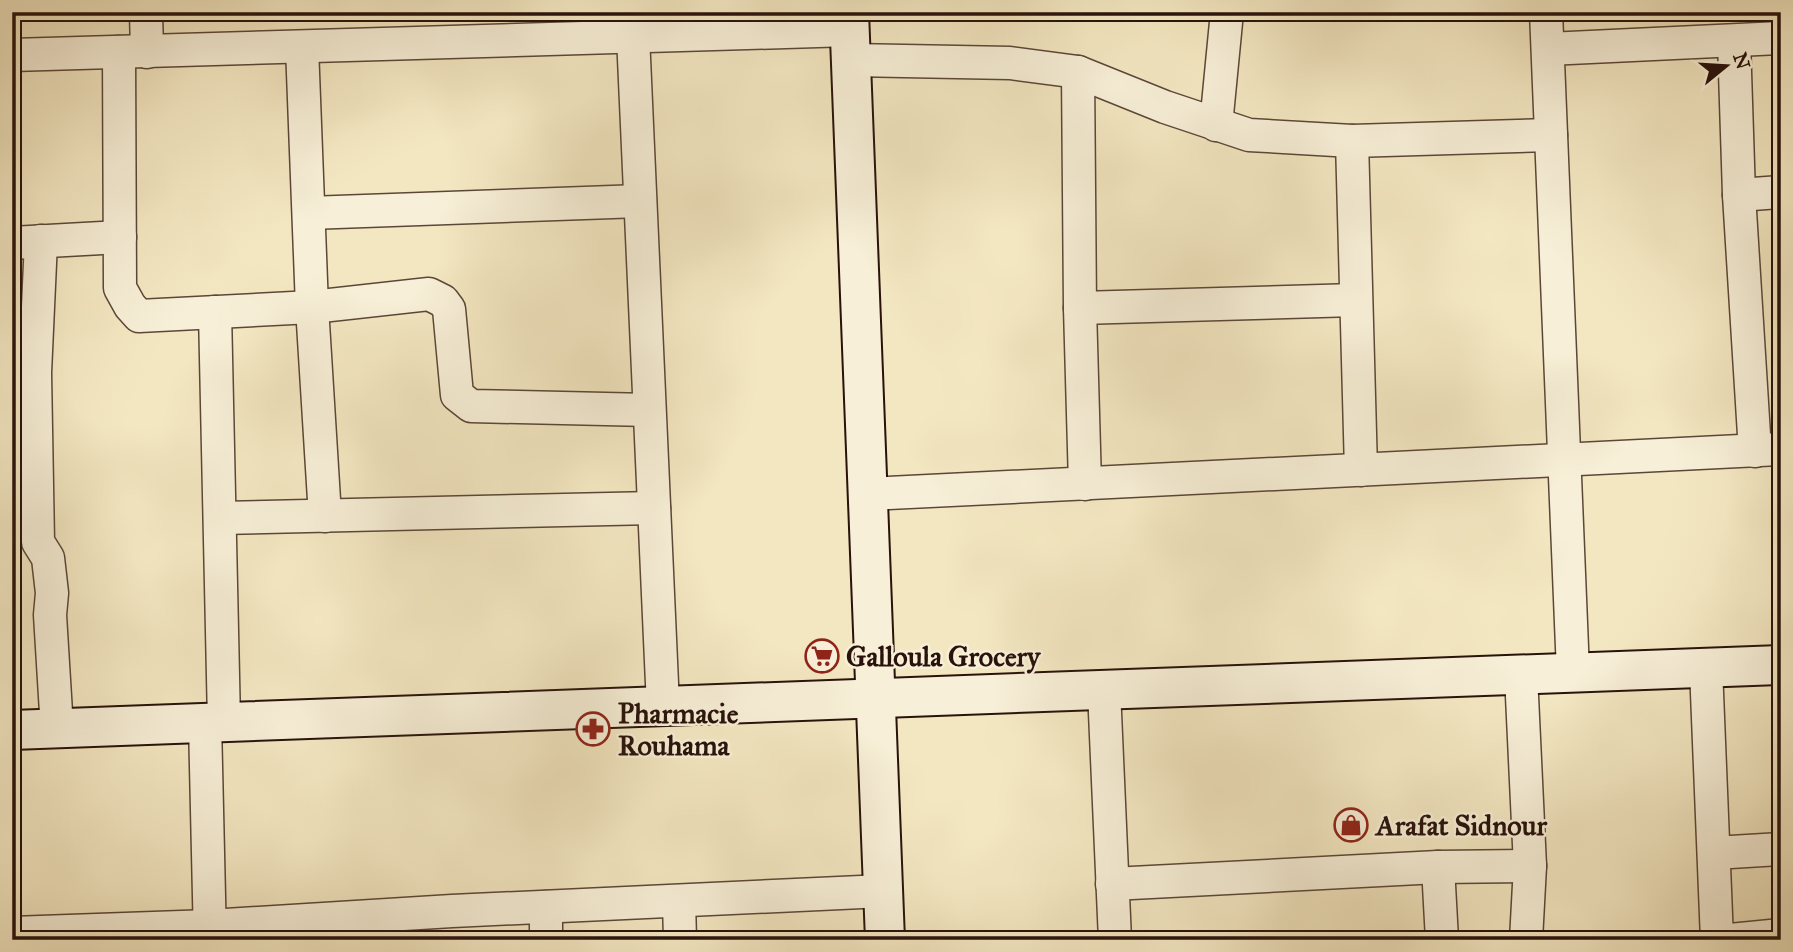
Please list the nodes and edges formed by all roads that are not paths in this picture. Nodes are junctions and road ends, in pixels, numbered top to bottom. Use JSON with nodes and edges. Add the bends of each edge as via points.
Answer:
{"nodes":[{"id":1,"x":146,"y":12,"type":"edge"},
{"id":2,"x":1227,"y":12,"type":"edge"},
{"id":3,"x":1546,"y":12,"type":"edge"},
{"id":4,"x":850,"y":34,"type":"edge"},
{"id":5,"x":633,"y":36,"type":"junction"},
{"id":6,"x":1781,"y":38,"type":"edge"},
{"id":7,"x":1734,"y":41,"type":"junction"},
{"id":8,"x":302,"y":47,"type":"junction"},
{"id":9,"x":1548,"y":49,"type":"junction"},
{"id":10,"x":133,"y":52,"type":"junction"},
{"id":11,"x":12,"y":55,"type":"edge"},
{"id":12,"x":1078,"y":72,"type":"junction"},
{"id":13,"x":1216,"y":125,"type":"junction"},
{"id":14,"x":1551,"y":135,"type":"junction"},
{"id":15,"x":1352,"y":141,"type":"junction"},
{"id":16,"x":1781,"y":192,"type":"edge"},
{"id":17,"x":1739,"y":195,"type":"junction"},
{"id":18,"x":640,"y":201,"type":"junction"},
{"id":19,"x":309,"y":213,"type":"junction"},
{"id":20,"x":120,"y":237,"type":"junction"},
{"id":21,"x":27,"y":242,"type":"edge"},
{"id":22,"x":1355,"y":300,"type":"junction"},
{"id":23,"x":312,"y":307,"type":"junction"},
{"id":24,"x":1080,"y":308,"type":"junction"},
{"id":25,"x":215,"y":312,"type":"junction"},
{"id":26,"x":23,"y":372,"type":"edge"},
{"id":27,"x":649,"y":410,"type":"junction"},
{"id":28,"x":1768,"y":450,"type":"edge"},
{"id":29,"x":1564,"y":460,"type":"junction"},
{"id":30,"x":1361,"y":470,"type":"junction"},
{"id":31,"x":1086,"y":484,"type":"junction"},
{"id":32,"x":868,"y":494,"type":"junction"},
{"id":33,"x":654,"y":508,"type":"junction"},
{"id":34,"x":326,"y":516,"type":"junction"},
{"id":35,"x":220,"y":518,"type":"junction"},
{"id":36,"x":25,"y":538,"type":"edge"},
{"id":37,"x":1781,"y":665,"type":"edge"},
{"id":38,"x":1706,"y":668,"type":"junction"},
{"id":39,"x":1573,"y":673,"type":"junction"},
{"id":40,"x":1521,"y":675,"type":"junction"},
{"id":41,"x":1104,"y":690,"type":"junction"},
{"id":42,"x":876,"y":698,"type":"junction"},
{"id":43,"x":663,"y":706,"type":"junction"},
{"id":44,"x":214,"y":723,"type":"junction"},
{"id":45,"x":57,"y":729,"type":"junction"},
{"id":46,"x":12,"y":730,"type":"edge"},
{"id":47,"x":1781,"y":849,"type":"edge"},
{"id":48,"x":1713,"y":853,"type":"junction"},
{"id":49,"x":1530,"y":866,"type":"junction"},
{"id":50,"x":1438,"y":867,"type":"junction"},
{"id":51,"x":1112,"y":884,"type":"junction"},
{"id":52,"x":883,"y":891,"type":"junction"},
{"id":53,"x":678,"y":901,"type":"junction"},
{"id":54,"x":545,"y":907,"type":"junction"},
{"id":55,"x":395,"y":927,"type":"edge"},
{"id":56,"x":210,"y":933,"type":"edge"},
{"id":57,"x":16,"y":935,"type":"edge"},
{"id":58,"x":1781,"y":935,"type":"edge"},
{"id":59,"x":546,"y":940,"type":"edge"},
{"id":60,"x":680,"y":940,"type":"edge"},
{"id":61,"x":885,"y":940,"type":"edge"},
{"id":62,"x":1115,"y":940,"type":"edge"},
{"id":63,"x":1442,"y":940,"type":"edge"},
{"id":64,"x":1526,"y":940,"type":"edge"},
{"id":65,"x":1717,"y":940,"type":"edge"},
{"id":66,"x":1730,"y":940,"type":"edge"}],
"edges":[{"from":1,"to":10,"type":"street"},
{"from":2,"to":13,"type":"street"},
{"from":3,"to":9,"type":"street"},
{"from":4,"to":5,"type":"street"},
{"from":4,"to":12,"type":"street"},
{"from":4,"to":32,"type":"street"},
{"from":5,"to":8,"type":"street"},
{"from":5,"to":18,"type":"street"},
{"from":6,"to":7,"type":"street"},
{"from":7,"to":9,"type":"street"},
{"from":7,"to":17,"type":"street"},
{"from":8,"to":10,"type":"street"},
{"from":8,"to":19,"type":"street"},
{"from":9,"to":14,"type":"street"},
{"from":10,"to":11,"type":"street"},
{"from":10,"to":20,"type":"street"},
{"from":12,"to":13,"type":"street"},
{"from":12,"to":24,"type":"street"},
{"from":13,"to":15,"type":"street","via":[[1249,135]]},
{"from":14,"to":15,"type":"street"},
{"from":14,"to":29,"type":"street"},
{"from":15,"to":22,"type":"street"},
{"from":16,"to":17,"type":"street"},
{"from":17,"to":28,"type":"street"},
{"from":18,"to":19,"type":"street"},
{"from":18,"to":27,"type":"street"},
{"from":19,"to":23,"type":"street"},
{"from":20,"to":21,"type":"street"},
{"from":20,"to":25,"type":"street","via":[[121,288],[139,316]]},
{"from":21,"to":26,"type":"street"},
{"from":22,"to":24,"type":"street"},
{"from":22,"to":30,"type":"street"},
{"from":23,"to":25,"type":"street"},
{"from":23,"to":27,"type":"street","via":[[429,294],[443,301],[452,323],[457,395],[471,406]]},
{"from":23,"to":34,"type":"street"},
{"from":24,"to":31,"type":"street"},
{"from":25,"to":35,"type":"street"},
{"from":26,"to":36,"type":"street"},
{"from":27,"to":33,"type":"street"},
{"from":28,"to":29,"type":"street"},
{"from":29,"to":30,"type":"street"},
{"from":29,"to":39,"type":"street"},
{"from":30,"to":31,"type":"street"},
{"from":31,"to":32,"type":"street"},
{"from":32,"to":42,"type":"street"},
{"from":33,"to":34,"type":"street"},
{"from":33,"to":43,"type":"street"},
{"from":34,"to":35,"type":"street"},
{"from":35,"to":44,"type":"street"},
{"from":36,"to":45,"type":"street","via":[[48,558]]},
{"from":37,"to":38,"type":"street"},
{"from":38,"to":39,"type":"street"},
{"from":38,"to":48,"type":"street"},
{"from":39,"to":40,"type":"street"},
{"from":40,"to":41,"type":"street"},
{"from":40,"to":49,"type":"street"},
{"from":41,"to":42,"type":"street"},
{"from":41,"to":51,"type":"street"},
{"from":42,"to":43,"type":"street"},
{"from":42,"to":52,"type":"street"},
{"from":43,"to":44,"type":"street"},
{"from":44,"to":45,"type":"street"},
{"from":44,"to":56,"type":"street"},
{"from":45,"to":46,"type":"street"},
{"from":47,"to":48,"type":"street"},
{"from":48,"to":65,"type":"street"},
{"from":49,"to":50,"type":"street"},
{"from":49,"to":64,"type":"street"},
{"from":50,"to":51,"type":"street"},
{"from":50,"to":63,"type":"street"},
{"from":51,"to":62,"type":"street"},
{"from":52,"to":53,"type":"street"},
{"from":52,"to":61,"type":"street"},
{"from":53,"to":54,"type":"street"},
{"from":53,"to":60,"type":"street"},
{"from":54,"to":55,"type":"street"},
{"from":54,"to":59,"type":"street"},
{"from":55,"to":56,"type":"street"},
{"from":56,"to":57,"type":"street"},
{"from":58,"to":66,"type":"street"}]}
